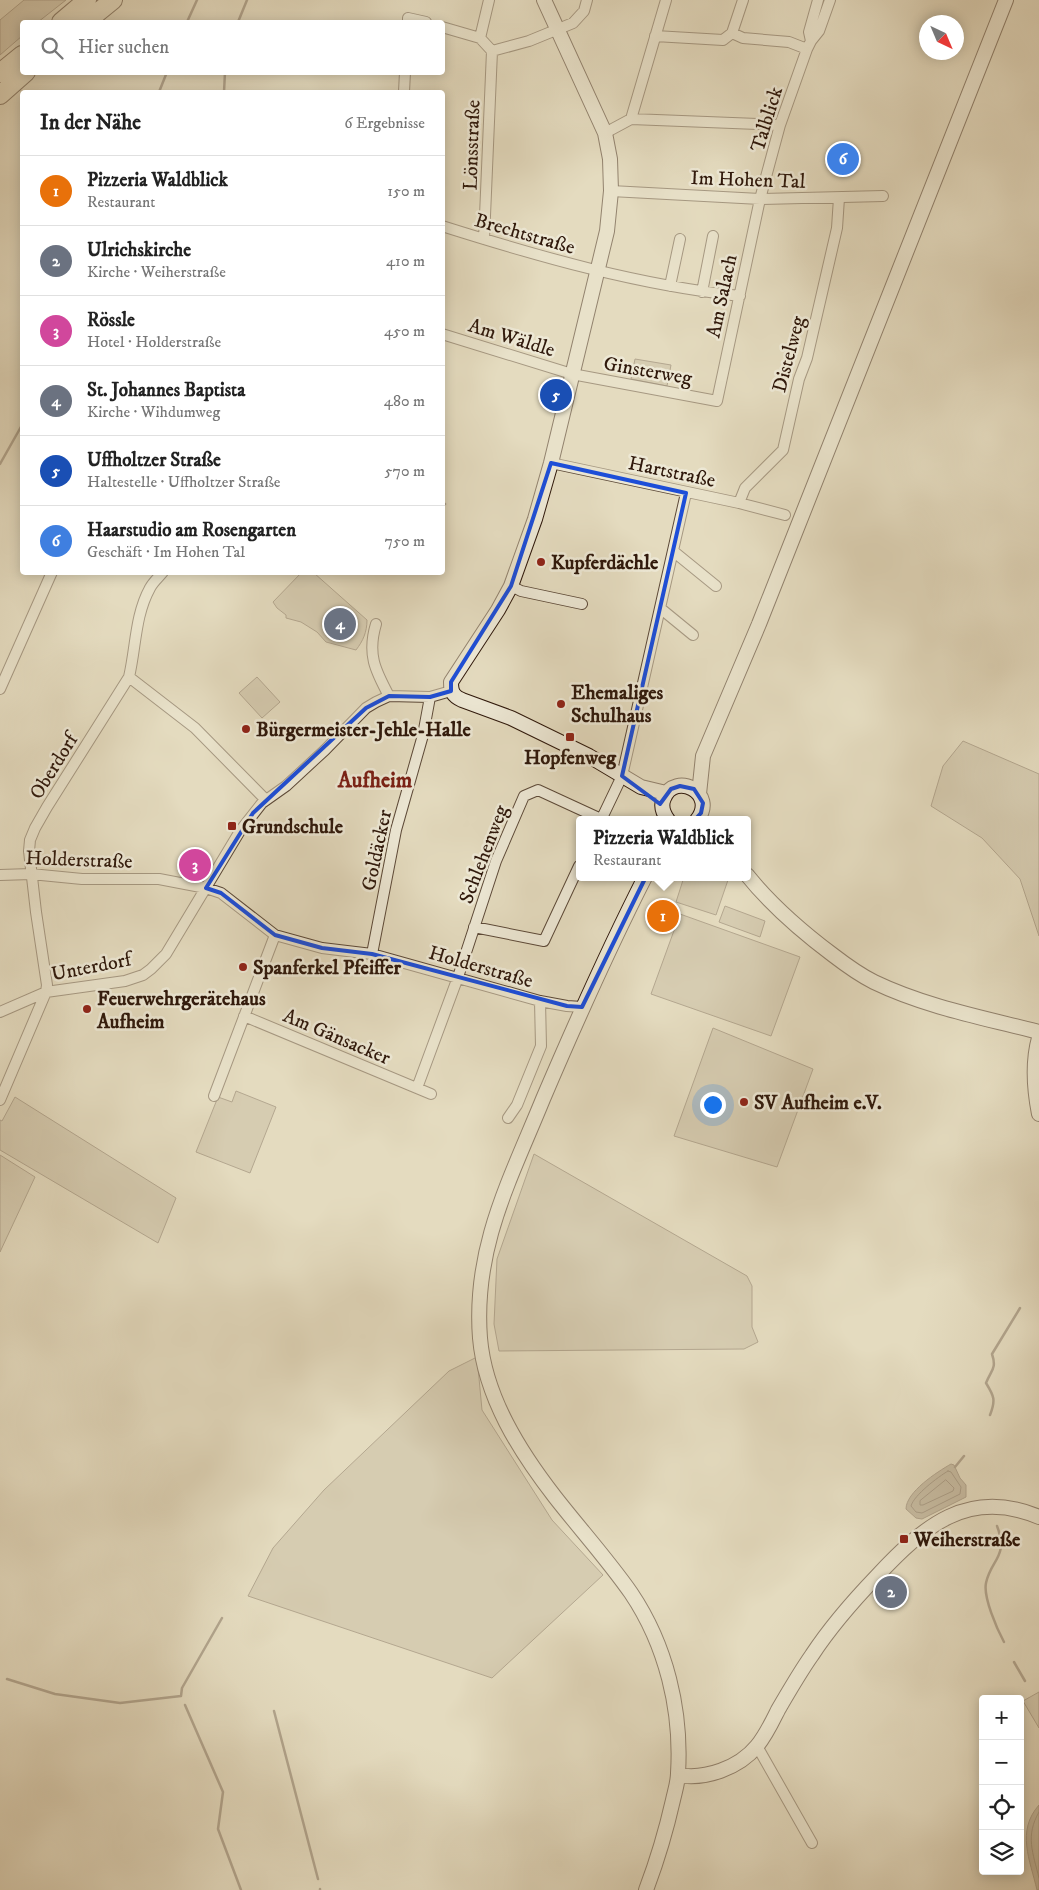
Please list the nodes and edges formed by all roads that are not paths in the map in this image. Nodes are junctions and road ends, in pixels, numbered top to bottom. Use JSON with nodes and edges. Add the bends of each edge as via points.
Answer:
{"nodes":[{"id":1,"x":87,"y":0,"type":"edge"},
{"id":2,"x":113,"y":0,"type":"edge"},
{"id":3,"x":489,"y":0,"type":"edge"},
{"id":4,"x":544,"y":0,"type":"edge"},
{"id":5,"x":587,"y":0,"type":"edge"},
{"id":6,"x":666,"y":0,"type":"edge"},
{"id":7,"x":743,"y":0,"type":"edge"},
{"id":8,"x":818,"y":0,"type":"edge"},
{"id":9,"x":830,"y":0,"type":"edge"},
{"id":10,"x":1006,"y":0,"type":"edge"},
{"id":11,"x":63,"y":20,"type":"edge"},
{"id":12,"x":88,"y":20,"type":"edge"},
{"id":13,"x":445,"y":28,"type":"edge"},
{"id":14,"x":557,"y":30,"type":"junction"},
{"id":15,"x":732,"y":33,"type":"junction"},
{"id":16,"x":655,"y":36,"type":"junction"},
{"id":17,"x":480,"y":38,"type":"junction"},
{"id":18,"x":809,"y":45,"type":"junction"},
{"id":19,"x":492,"y":51,"type":"junction"},
{"id":20,"x":20,"y":56,"type":"edge"},
{"id":21,"x":0,"y":73,"type":"edge"},
{"id":22,"x":23,"y":75,"type":"edge"},
{"id":23,"x":405,"y":75,"type":"edge"},
{"id":24,"x":404,"y":90,"type":"edge"},
{"id":25,"x":0,"y":95,"type":"edge"},
{"id":26,"x":631,"y":119,"type":"junction"},
{"id":27,"x":780,"y":125,"type":"junction"},
{"id":28,"x":605,"y":133,"type":"junction"},
{"id":29,"x":611,"y":191,"type":"junction"},
{"id":30,"x":883,"y":196,"type":"dead end"},
{"id":31,"x":839,"y":198,"type":"junction"},
{"id":32,"x":760,"y":199,"type":"junction"},
{"id":33,"x":445,"y":227,"type":"edge"},
{"id":34,"x":713,"y":236,"type":"dead end"},
{"id":35,"x":680,"y":239,"type":"dead end"},
{"id":36,"x":484,"y":240,"type":"junction"},
{"id":37,"x":598,"y":272,"type":"junction"},
{"id":38,"x":670,"y":286,"type":"junction"},
{"id":39,"x":702,"y":292,"type":"junction"},
{"id":40,"x":740,"y":296,"type":"junction"},
{"id":41,"x":445,"y":335,"type":"edge"},
{"id":42,"x":572,"y":374,"type":"junction"},
{"id":43,"x":717,"y":400,"type":"joint"},
{"id":44,"x":551,"y":463,"type":"junction"},
{"id":45,"x":686,"y":493,"type":"junction"},
{"id":46,"x":739,"y":503,"type":"junction"},
{"id":47,"x":785,"y":515,"type":"dead end"},
{"id":48,"x":673,"y":551,"type":"junction"},
{"id":49,"x":51,"y":575,"type":"edge"},
{"id":50,"x":161,"y":575,"type":"edge"},
{"id":51,"x":511,"y":586,"type":"junction"},
{"id":52,"x":716,"y":586,"type":"dead end"},
{"id":53,"x":582,"y":604,"type":"dead end"},
{"id":54,"x":660,"y":608,"type":"junction"},
{"id":55,"x":376,"y":624,"type":"dead end"},
{"id":56,"x":693,"y":635,"type":"dead end"},
{"id":57,"x":129,"y":677,"type":"junction"},
{"id":58,"x":0,"y":689,"type":"edge"},
{"id":59,"x":451,"y":691,"type":"junction"},
{"id":60,"x":389,"y":696,"type":"junction"},
{"id":61,"x":430,"y":697,"type":"junction"},
{"id":62,"x":703,"y":756,"type":"junction"},
{"id":63,"x":622,"y":776,"type":"junction"},
{"id":64,"x":680,"y":786,"type":"junction"},
{"id":65,"x":699,"y":794,"type":"junction"},
{"id":66,"x":266,"y":800,"type":"junction"},
{"id":67,"x":666,"y":811,"type":"edge"},
{"id":68,"x":594,"y":816,"type":"edge"},
{"id":69,"x":602,"y":816,"type":"edge"},
{"id":70,"x":701,"y":816,"type":"edge"},
{"id":71,"x":576,"y":872,"type":"edge"},
{"id":72,"x":31,"y":874,"type":"junction"},
{"id":73,"x":0,"y":875,"type":"edge"},
{"id":74,"x":751,"y":879,"type":"edge"},
{"id":75,"x":643,"y":881,"type":"edge"},
{"id":76,"x":206,"y":888,"type":"junction"},
{"id":77,"x":474,"y":927,"type":"junction"},
{"id":78,"x":275,"y":935,"type":"junction"},
{"id":79,"x":372,"y":954,"type":"junction"},
{"id":80,"x":458,"y":977,"type":"junction"},
{"id":81,"x":46,"y":992,"type":"junction"},
{"id":82,"x":540,"y":1001,"type":"junction"},
{"id":83,"x":582,"y":1007,"type":"junction"},
{"id":84,"x":0,"y":1012,"type":"edge"},
{"id":85,"x":244,"y":1016,"type":"junction"},
{"id":86,"x":1039,"y":1032,"type":"edge"},
{"id":87,"x":1039,"y":1038,"type":"edge"},
{"id":88,"x":417,"y":1088,"type":"junction"},
{"id":89,"x":431,"y":1094,"type":"dead end"},
{"id":90,"x":214,"y":1096,"type":"dead end"},
{"id":91,"x":0,"y":1100,"type":"edge"},
{"id":92,"x":1039,"y":1114,"type":"edge"},
{"id":93,"x":508,"y":1118,"type":"dead end"},
{"id":94,"x":1039,"y":1517,"type":"edge"},
{"id":95,"x":757,"y":1746,"type":"junction"},
{"id":96,"x":678,"y":1775,"type":"junction"},
{"id":97,"x":812,"y":1843,"type":"dead end"},
{"id":98,"x":646,"y":1890,"type":"edge"}],
"edges":[{"from":1,"to":11,"type":"highway"},
{"from":2,"to":12,"type":"highway"},
{"from":3,"to":17,"type":"street"},
{"from":4,"to":14,"type":"main road"},
{"from":5,"to":14,"type":"street","via":[[584,11],[573,22]]},
{"from":6,"to":16,"type":"street"},
{"from":7,"to":15,"type":"street"},
{"from":8,"to":18,"type":"street","name":"Talblick","via":[[809,32]]},
{"from":9,"to":18,"type":"street","name":"Talblick","via":[[819,31]]},
{"from":10,"to":62,"type":"main road","via":[[759,624]]},
{"from":13,"to":17,"type":"street"},
{"from":14,"to":19,"type":"street"},
{"from":14,"to":28,"type":"main road"},
{"from":15,"to":16,"type":"street","via":[[723,40]]},
{"from":15,"to":18,"type":"street","via":[[743,38]]},
{"from":16,"to":26,"type":"street"},
{"from":17,"to":19,"type":"street"},
{"from":18,"to":27,"type":"street","name":"Talblick"},
{"from":19,"to":36,"type":"street","name":"Lönsstraße"},
{"from":20,"to":21,"type":"highway"},
{"from":22,"to":25,"type":"highway"},
{"from":23,"to":24,"type":"street"},
{"from":26,"to":27,"type":"street"},
{"from":26,"to":28,"type":"street"},
{"from":27,"to":32,"type":"street","name":"Talblick"},
{"from":28,"to":29,"type":"main road"},
{"from":29,"to":32,"type":"street","name":"Im Hohen Tal"},
{"from":29,"to":37,"type":"main road"},
{"from":30,"to":31,"type":"street","name":"Im Hohen Tal"},
{"from":31,"to":32,"type":"street","name":"Im Hohen Tal"},
{"from":31,"to":46,"type":"street","name":"Distelweg","via":[[837,228],[808,358],[801,370],[783,450],[745,488]]},
{"from":32,"to":40,"type":"street","name":"Am Salach"},
{"from":33,"to":36,"type":"street","name":"Brechtstraße"},
{"from":34,"to":39,"type":"street"},
{"from":35,"to":38,"type":"street"},
{"from":36,"to":37,"type":"street","name":"Brechtstraße"},
{"from":37,"to":38,"type":"street","name":"Brechtstraße"},
{"from":37,"to":42,"type":"main road"},
{"from":38,"to":39,"type":"street","name":"Brechtstraße"},
{"from":39,"to":40,"type":"street","name":"Brechtstraße"},
{"from":40,"to":43,"type":"street","name":"Am Salach"},
{"from":41,"to":42,"type":"street","name":"Am Wäldle"},
{"from":42,"to":43,"type":"street","name":"Ginsterweg"},
{"from":42,"to":44,"type":"main road"},
{"from":44,"to":45,"type":"street","name":"Hartstraße"},
{"from":44,"to":51,"type":"main road"},
{"from":45,"to":46,"type":"street","name":"Hartstraße"},
{"from":45,"to":48,"type":"street"},
{"from":46,"to":47,"type":"street","name":"Hartstraße"},
{"from":48,"to":52,"type":"street"},
{"from":48,"to":54,"type":"street"},
{"from":49,"to":58,"type":"street"},
{"from":50,"to":57,"type":"street","name":"Oberdorf","via":[[142,606]]},
{"from":51,"to":53,"type":"street"},
{"from":51,"to":59,"type":"main road","via":[[451,682]]},
{"from":54,"to":56,"type":"street"},
{"from":54,"to":63,"type":"street"},
{"from":55,"to":60,"type":"street","via":[[371,649],[373,663]]},
{"from":57,"to":66,"type":"street","via":[[195,728]]},
{"from":57,"to":72,"type":"street","name":"Oberdorf","via":[[36,826],[30,840]]},
{"from":59,"to":61,"type":"street","name":"Unterdorf"},
{"from":59,"to":63,"type":"main road","via":[[455,697],[511,718]]},
{"from":60,"to":61,"type":"street","name":"Unterdorf"},
{"from":60,"to":66,"type":"street","name":"Unterdorf","via":[[366,708],[286,786]]},
{"from":61,"to":79,"type":"street","name":"Goldäcker","via":[[423,735],[396,830]]},
{"from":62,"to":64,"type":"main road"},
{"from":62,"to":65,"type":"main road"},
{"from":63,"to":67,"type":"main road","via":[[641,787]]},
{"from":63,"to":69,"type":"street"},
{"from":64,"to":65,"type":"main road","via":[[691,787]]},
{"from":64,"to":67,"type":"main road","via":[[671,789]]},
{"from":65,"to":70,"type":"main road"},
{"from":66,"to":76,"type":"street","name":"Unterdorf","via":[[240,831]]},
{"from":68,"to":77,"type":"street","name":"Schlehenweg","via":[[538,790],[524,796],[496,860]]},
{"from":71,"to":77,"type":"street","via":[[544,941]]},
{"from":72,"to":73,"type":"street","name":"Holderstraße"},
{"from":72,"to":76,"type":"street","name":"Holderstraße","via":[[82,879],[159,879]]},
{"from":72,"to":81,"type":"street","name":"Oberdorf"},
{"from":74,"to":86,"type":"main road","via":[[804,934],[873,982],[971,1015]]},
{"from":75,"to":83,"type":"main road"},
{"from":76,"to":78,"type":"street","name":"Holderstraße","via":[[221,893]]},
{"from":76,"to":81,"type":"street","name":"Unterdorf","via":[[170,949],[143,975],[125,981]]},
{"from":77,"to":80,"type":"street","name":"Schlehenweg"},
{"from":78,"to":79,"type":"street","name":"Holderstraße","via":[[322,948]]},
{"from":78,"to":85,"type":"street"},
{"from":79,"to":80,"type":"street","name":"Holderstraße"},
{"from":80,"to":82,"type":"street","name":"Holderstraße"},
{"from":80,"to":88,"type":"street"},
{"from":81,"to":84,"type":"street","name":"Unterdorf"},
{"from":81,"to":91,"type":"street"},
{"from":82,"to":83,"type":"street","name":"Holderstraße"},
{"from":82,"to":93,"type":"street","via":[[541,1046],[517,1105]]},
{"from":83,"to":96,"type":"main road","via":[[496,1214],[481,1284],[480,1340],[499,1408],[527,1459],[632,1594],[649,1626],[669,1676],[677,1714]]},
{"from":85,"to":88,"type":"street","name":"Am Gänsacker"},
{"from":85,"to":90,"type":"street"},
{"from":87,"to":92,"type":"main road","via":[[1034,1088]]},
{"from":88,"to":89,"type":"street","name":"Am Gänsacker"},
{"from":94,"to":95,"type":"main road","via":[[997,1507],[972,1509],[939,1522],[905,1546],[832,1626]]},
{"from":95,"to":96,"type":"main road","via":[[735,1763],[706,1776]]},
{"from":95,"to":97,"type":"street"},
{"from":96,"to":98,"type":"main road","via":[[662,1846]]}]}
